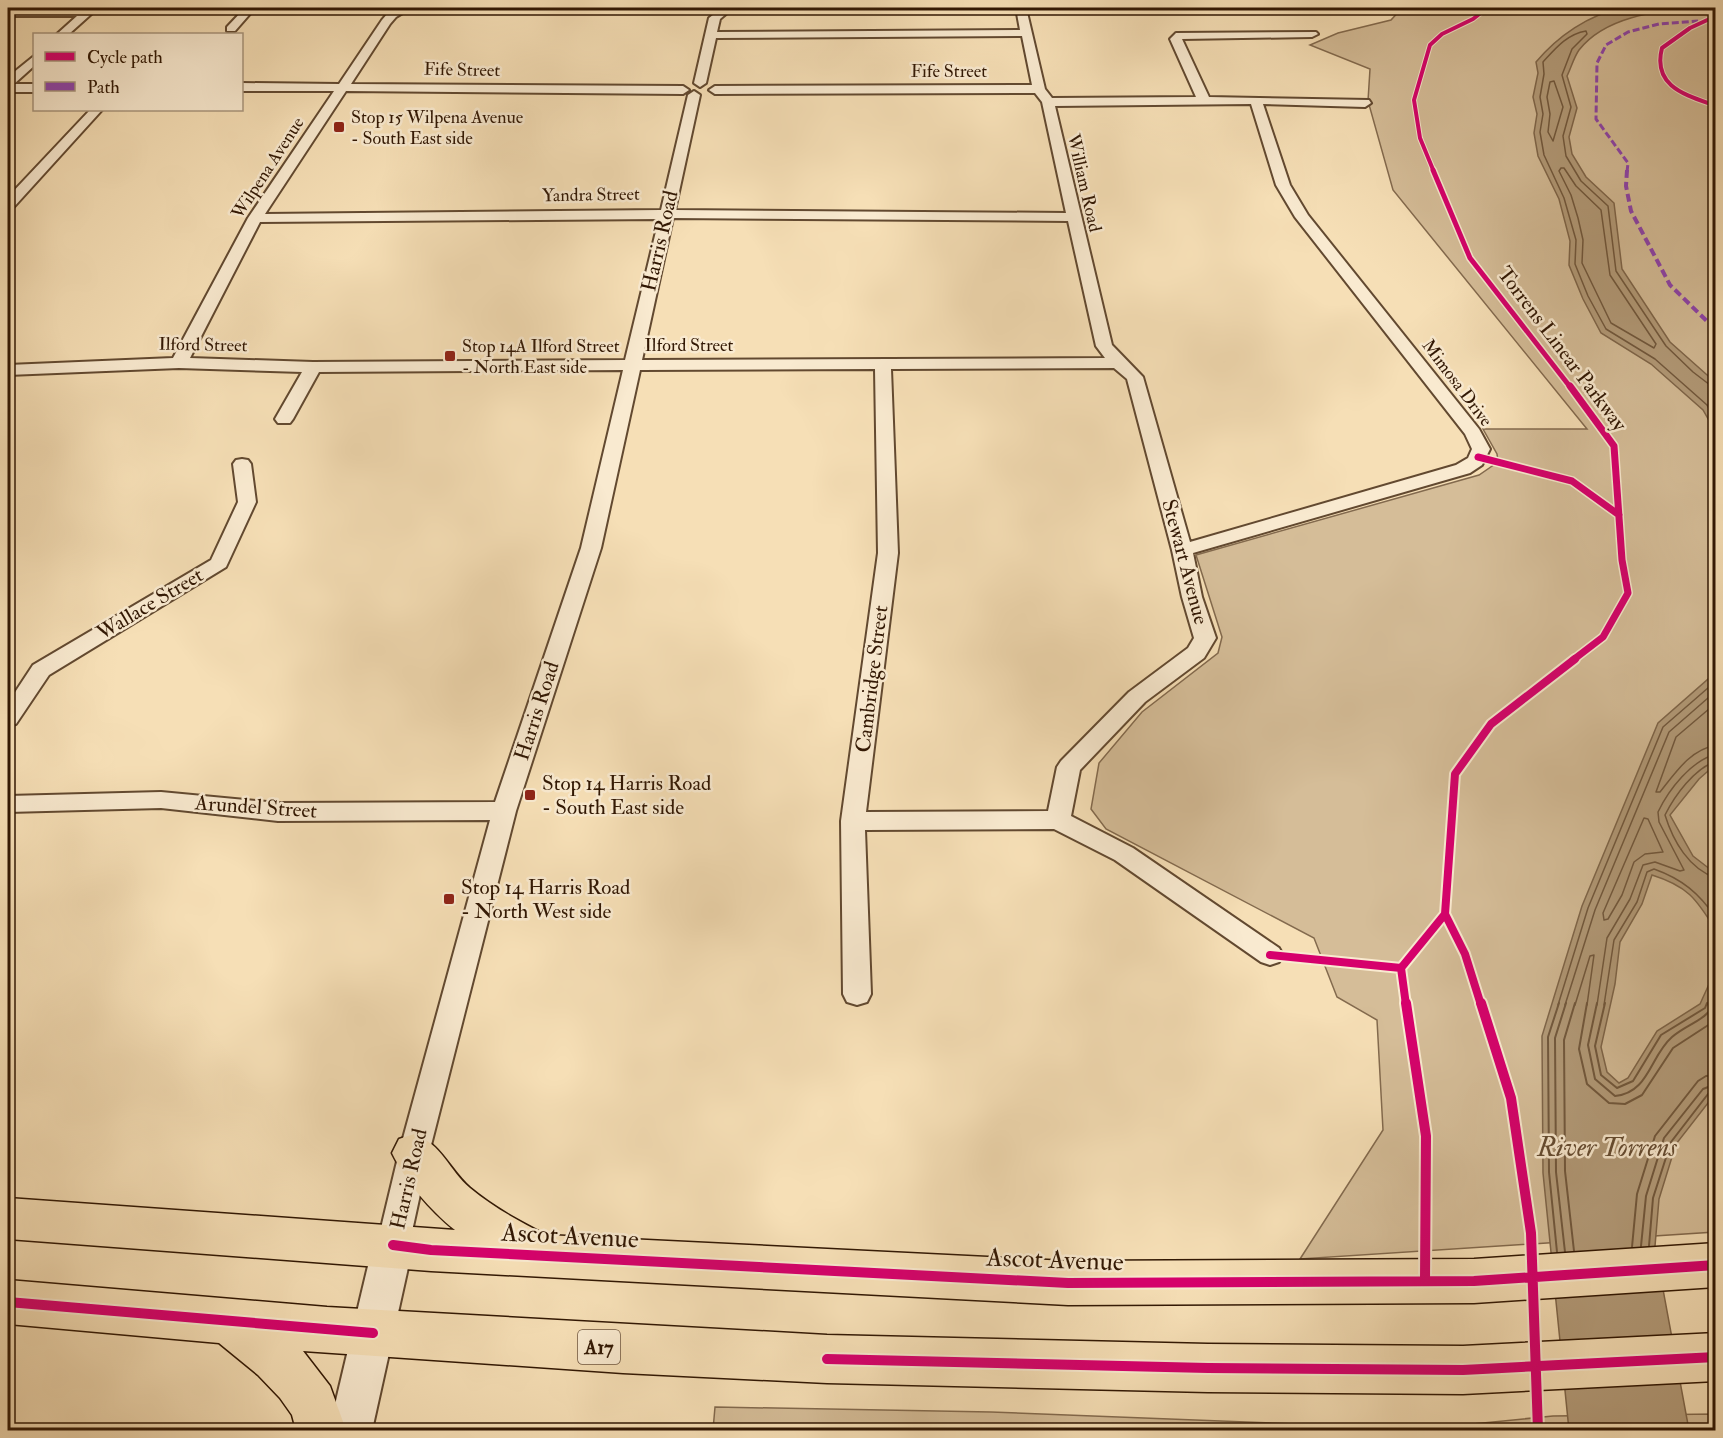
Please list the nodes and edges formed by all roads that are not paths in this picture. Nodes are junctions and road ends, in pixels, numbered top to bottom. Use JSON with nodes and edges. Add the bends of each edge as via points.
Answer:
{"nodes":[{"id":1,"x":250,"y":8,"type":"edge"},
{"id":2,"x":406,"y":8,"type":"edge"},
{"id":3,"x":728,"y":8,"type":"edge"},
{"id":4,"x":1021,"y":8,"type":"edge"},
{"id":5,"x":91,"y":10,"type":"edge"},
{"id":6,"x":8,"y":13,"type":"edge"},
{"id":7,"x":231,"y":29,"type":"dead end"},
{"id":8,"x":64,"y":33,"type":"edge"},
{"id":9,"x":1027,"y":33,"type":"junction"},
{"id":10,"x":1311,"y":34,"type":"dead end"},
{"id":11,"x":710,"y":35,"type":"junction"},
{"id":12,"x":33,"y":61,"type":"edge"},
{"id":13,"x":8,"y":86,"type":"edge"},
{"id":14,"x":343,"y":86,"type":"junction"},
{"id":15,"x":243,"y":87,"type":"edge"},
{"id":16,"x":33,"y":88,"type":"edge"},
{"id":17,"x":692,"y":89,"type":"junction"},
{"id":18,"x":1039,"y":89,"type":"junction"},
{"id":19,"x":1204,"y":100,"type":"junction"},
{"id":20,"x":1256,"y":100,"type":"junction"},
{"id":21,"x":1048,"y":102,"type":"junction"},
{"id":22,"x":1365,"y":103,"type":"dead end"},
{"id":23,"x":95,"y":111,"type":"edge"},
{"id":24,"x":8,"y":205,"type":"edge"},
{"id":25,"x":666,"y":214,"type":"junction"},
{"id":26,"x":1073,"y":217,"type":"junction"},
{"id":27,"x":255,"y":218,"type":"junction"},
{"id":28,"x":179,"y":363,"type":"junction"},
{"id":29,"x":1118,"y":363,"type":"junction"},
{"id":30,"x":631,"y":365,"type":"junction"},
{"id":31,"x":883,"y":365,"type":"junction"},
{"id":32,"x":313,"y":367,"type":"junction"},
{"id":33,"x":8,"y":370,"type":"edge"},
{"id":34,"x":284,"y":419,"type":"dead end"},
{"id":35,"x":243,"y":464,"type":"dead end"},
{"id":36,"x":1182,"y":550,"type":"junction"},
{"id":37,"x":8,"y":719,"type":"edge"},
{"id":38,"x":8,"y":804,"type":"edge"},
{"id":39,"x":504,"y":811,"type":"junction"},
{"id":40,"x":1058,"y":820,"type":"junction"},
{"id":41,"x":853,"y":821,"type":"junction"},
{"id":42,"x":1270,"y":955,"type":"dead end"},
{"id":43,"x":856,"y":994,"type":"dead end"},
{"id":44,"x":414,"y":1153,"type":"junction"},
{"id":45,"x":8,"y":1219,"type":"edge"},
{"id":46,"x":393,"y":1245,"type":"junction"},
{"id":47,"x":541,"y":1255,"type":"junction"},
{"id":48,"x":1716,"y":1265,"type":"edge"},
{"id":49,"x":8,"y":1302,"type":"edge"},
{"id":50,"x":228,"y":1322,"type":"junction"},
{"id":51,"x":373,"y":1333,"type":"junction"},
{"id":52,"x":1716,"y":1357,"type":"edge"},
{"id":53,"x":321,"y":1431,"type":"edge"},
{"id":54,"x":350,"y":1431,"type":"edge"}],
"edges":[{"from":1,"to":7,"type":"street"},
{"from":2,"to":14,"type":"street","name":"Wilpena Avenue","via":[[386,22]]},
{"from":3,"to":11,"type":"street","name":"Harris Road","via":[[715,18]]},
{"from":4,"to":9,"type":"street","name":"William Road"},
{"from":5,"to":6,"type":"street"},
{"from":5,"to":8,"type":"street"},
{"from":9,"to":11,"type":"street"},
{"from":9,"to":18,"type":"street","name":"William Road"},
{"from":10,"to":19,"type":"street","via":[[1180,35],[1176,39]]},
{"from":11,"to":17,"type":"street","name":"Harris Road"},
{"from":12,"to":13,"type":"street"},
{"from":13,"to":16,"type":"street"},
{"from":14,"to":15,"type":"street","name":"Fife Street"},
{"from":14,"to":17,"type":"street","name":"Fife Street"},
{"from":14,"to":27,"type":"street","name":"Wilpena Avenue"},
{"from":17,"to":18,"type":"street","name":"Fife Street","via":[[713,86],[715,90]]},
{"from":17,"to":25,"type":"street","name":"Harris Road"},
{"from":18,"to":21,"type":"street","name":"William Road"},
{"from":19,"to":20,"type":"street"},
{"from":19,"to":21,"type":"street"},
{"from":20,"to":22,"type":"street"},
{"from":20,"to":36,"type":"street","name":"Mimosa Drive","via":[[1283,185],[1302,217],[1473,433],[1481,449],[1476,461],[1463,469]]},
{"from":21,"to":26,"type":"street","name":"William Road"},
{"from":23,"to":24,"type":"street"},
{"from":25,"to":26,"type":"street","name":"Yandra Street"},
{"from":25,"to":27,"type":"street","name":"Yandra Street"},
{"from":25,"to":30,"type":"street","name":"Harris Road"},
{"from":26,"to":29,"type":"street","name":"William Road","via":[[1104,346]]},
{"from":27,"to":28,"type":"street","name":"Wilpena Avenue"},
{"from":28,"to":32,"type":"street","name":"Ilford Street"},
{"from":28,"to":33,"type":"street","name":"Ilford Street"},
{"from":29,"to":31,"type":"street","name":"Ilford Street"},
{"from":29,"to":36,"type":"street","name":"Stewart Avenue","via":[[1135,377]]},
{"from":30,"to":31,"type":"street","name":"Ilford Street"},
{"from":30,"to":32,"type":"street","name":"Ilford Street"},
{"from":30,"to":39,"type":"street","name":"Harris Road","via":[[591,548]]},
{"from":31,"to":41,"type":"street","name":"Cambridge Street","via":[[888,553]]},
{"from":32,"to":34,"type":"street"},
{"from":35,"to":37,"type":"street","name":"Wallace Street","via":[[247,502],[219,563],[41,670]]},
{"from":36,"to":40,"type":"street","name":"Stewart Avenue","via":[[1205,638],[1196,653],[1137,697],[1069,766]]},
{"from":38,"to":39,"type":"street","name":"Arundel Street","via":[[161,800],[278,812]]},
{"from":39,"to":44,"type":"street","name":"Harris Road"},
{"from":40,"to":41,"type":"street"},
{"from":40,"to":42,"type":"street","via":[[1124,854]]},
{"from":41,"to":43,"type":"street","name":"Cambridge Street"},
{"from":44,"to":46,"type":"street","name":"Harris Road"},
{"from":44,"to":47,"type":"highway","via":[[441,1189],[467,1213],[487,1228]]},
{"from":45,"to":46,"type":"highway","name":"Ascot Avenue","via":[[317,1243]]},
{"from":46,"to":47,"type":"highway","name":"Ascot Avenue"},
{"from":46,"to":51,"type":"street","name":"Harris Road"},
{"from":47,"to":48,"type":"highway","name":"Ascot Avenue","via":[[1068,1283],[1474,1281]]},
{"from":49,"to":50,"type":"highway","number":"A17"},
{"from":50,"to":51,"type":"highway","number":"A17"},
{"from":50,"to":53,"type":"highway","via":[[270,1353],[304,1389],[313,1402]]},
{"from":51,"to":52,"type":"highway","number":"A17","via":[[826,1359],[1208,1368],[1488,1369]]},
{"from":51,"to":54,"type":"street","name":"Harris Road"}]}
